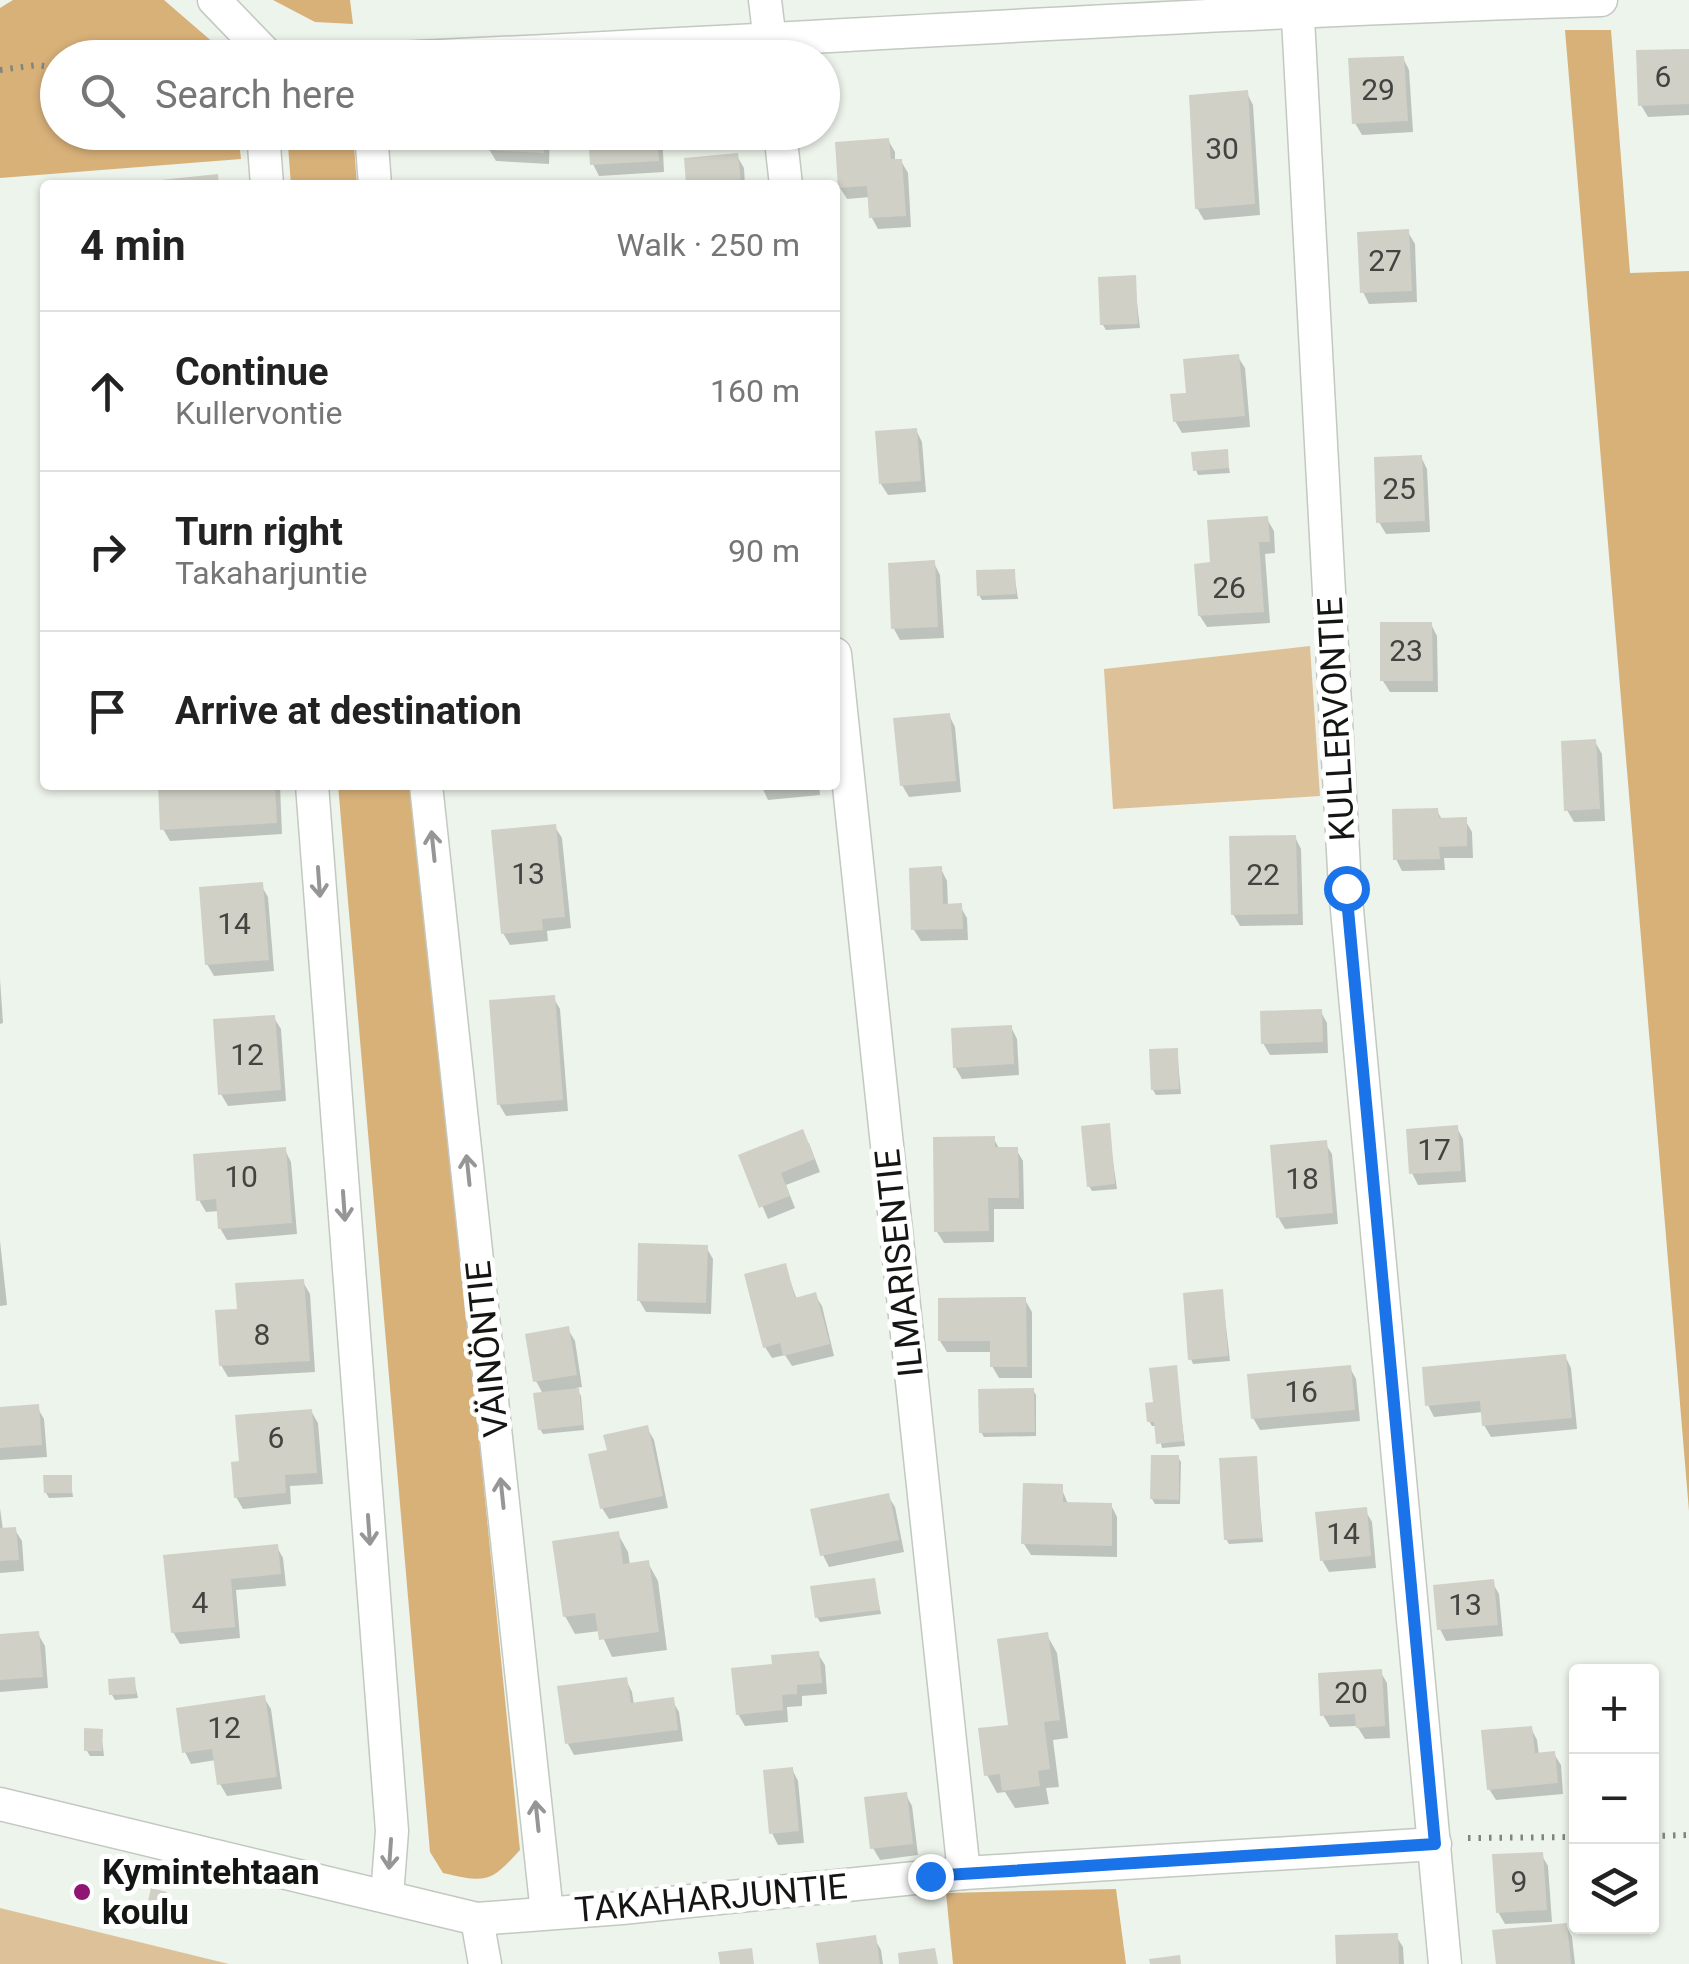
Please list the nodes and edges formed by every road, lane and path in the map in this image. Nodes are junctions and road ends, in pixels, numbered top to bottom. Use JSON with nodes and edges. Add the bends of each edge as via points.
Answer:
{"nodes":[{"id":1,"x":214,"y":0,"type":"edge"},
{"id":2,"x":765,"y":0,"type":"edge"},
{"id":3,"x":1602,"y":0,"type":"edge"},
{"id":4,"x":1298,"y":5,"type":"edge"},
{"id":5,"x":253,"y":40,"type":"edge"},
{"id":6,"x":770,"y":40,"type":"edge"},
{"id":7,"x":840,"y":43,"type":"edge"},
{"id":8,"x":40,"y":66,"type":"edge"},
{"id":9,"x":0,"y":70,"type":"edge"},
{"id":10,"x":264,"y":150,"type":"edge"},
{"id":11,"x":373,"y":150,"type":"edge"},
{"id":12,"x":782,"y":150,"type":"edge"},
{"id":13,"x":267,"y":180,"type":"edge"},
{"id":14,"x":376,"y":180,"type":"edge"},
{"id":15,"x":785,"y":180,"type":"edge"},
{"id":16,"x":840,"y":701,"type":"edge"},
{"id":17,"x":312,"y":790,"type":"edge"},
{"id":18,"x":427,"y":790,"type":"edge"},
{"id":19,"x":0,"y":1804,"type":"edge"},
{"id":20,"x":1659,"y":1836,"type":"edge"},
{"id":21,"x":1689,"y":1836,"type":"edge"},
{"id":22,"x":1569,"y":1837,"type":"edge"},
{"id":23,"x":1435,"y":1844,"type":"junction"},
{"id":24,"x":964,"y":1873,"type":"junction"},
{"id":25,"x":387,"y":1896,"type":"junction"},
{"id":26,"x":547,"y":1913,"type":"junction"},
{"id":27,"x":477,"y":1918,"type":"junction"},
{"id":28,"x":486,"y":1964,"type":"edge"},
{"id":29,"x":1445,"y":1964,"type":"edge"}],
"edges":[{"from":1,"to":5,"type":"street"},
{"from":2,"to":6,"type":"street"},
{"from":3,"to":4,"type":"street"},
{"from":4,"to":7,"type":"street"},
{"from":4,"to":23,"type":"street","name":"KULLERVONTIE","via":[[1346,888]]},
{"from":8,"to":9,"type":"path"},
{"from":10,"to":13,"type":"street"},
{"from":11,"to":14,"type":"street"},
{"from":12,"to":15,"type":"street"},
{"from":16,"to":24,"type":"street","name":"ILMARISENTIE"},
{"from":17,"to":25,"type":"street","one_way":true,"via":[[392,1831]]},
{"from":26,"to":18,"type":"street","name":"VÄINÖNTIE","one_way":true},
{"from":19,"to":25,"type":"street","name":"TAKAHARJUNTIE"},
{"from":20,"to":21,"type":"path"},
{"from":22,"to":23,"type":"path"},
{"from":23,"to":24,"type":"street","name":"TAKAHARJUNTIE"},
{"from":23,"to":29,"type":"street","name":"KULLERVONTIE"},
{"from":24,"to":26,"type":"street","name":"TAKAHARJUNTIE"},
{"from":25,"to":27,"type":"street","name":"TAKAHARJUNTIE"},
{"from":26,"to":27,"type":"street","name":"TAKAHARJUNTIE"},
{"from":27,"to":28,"type":"street"}]}
